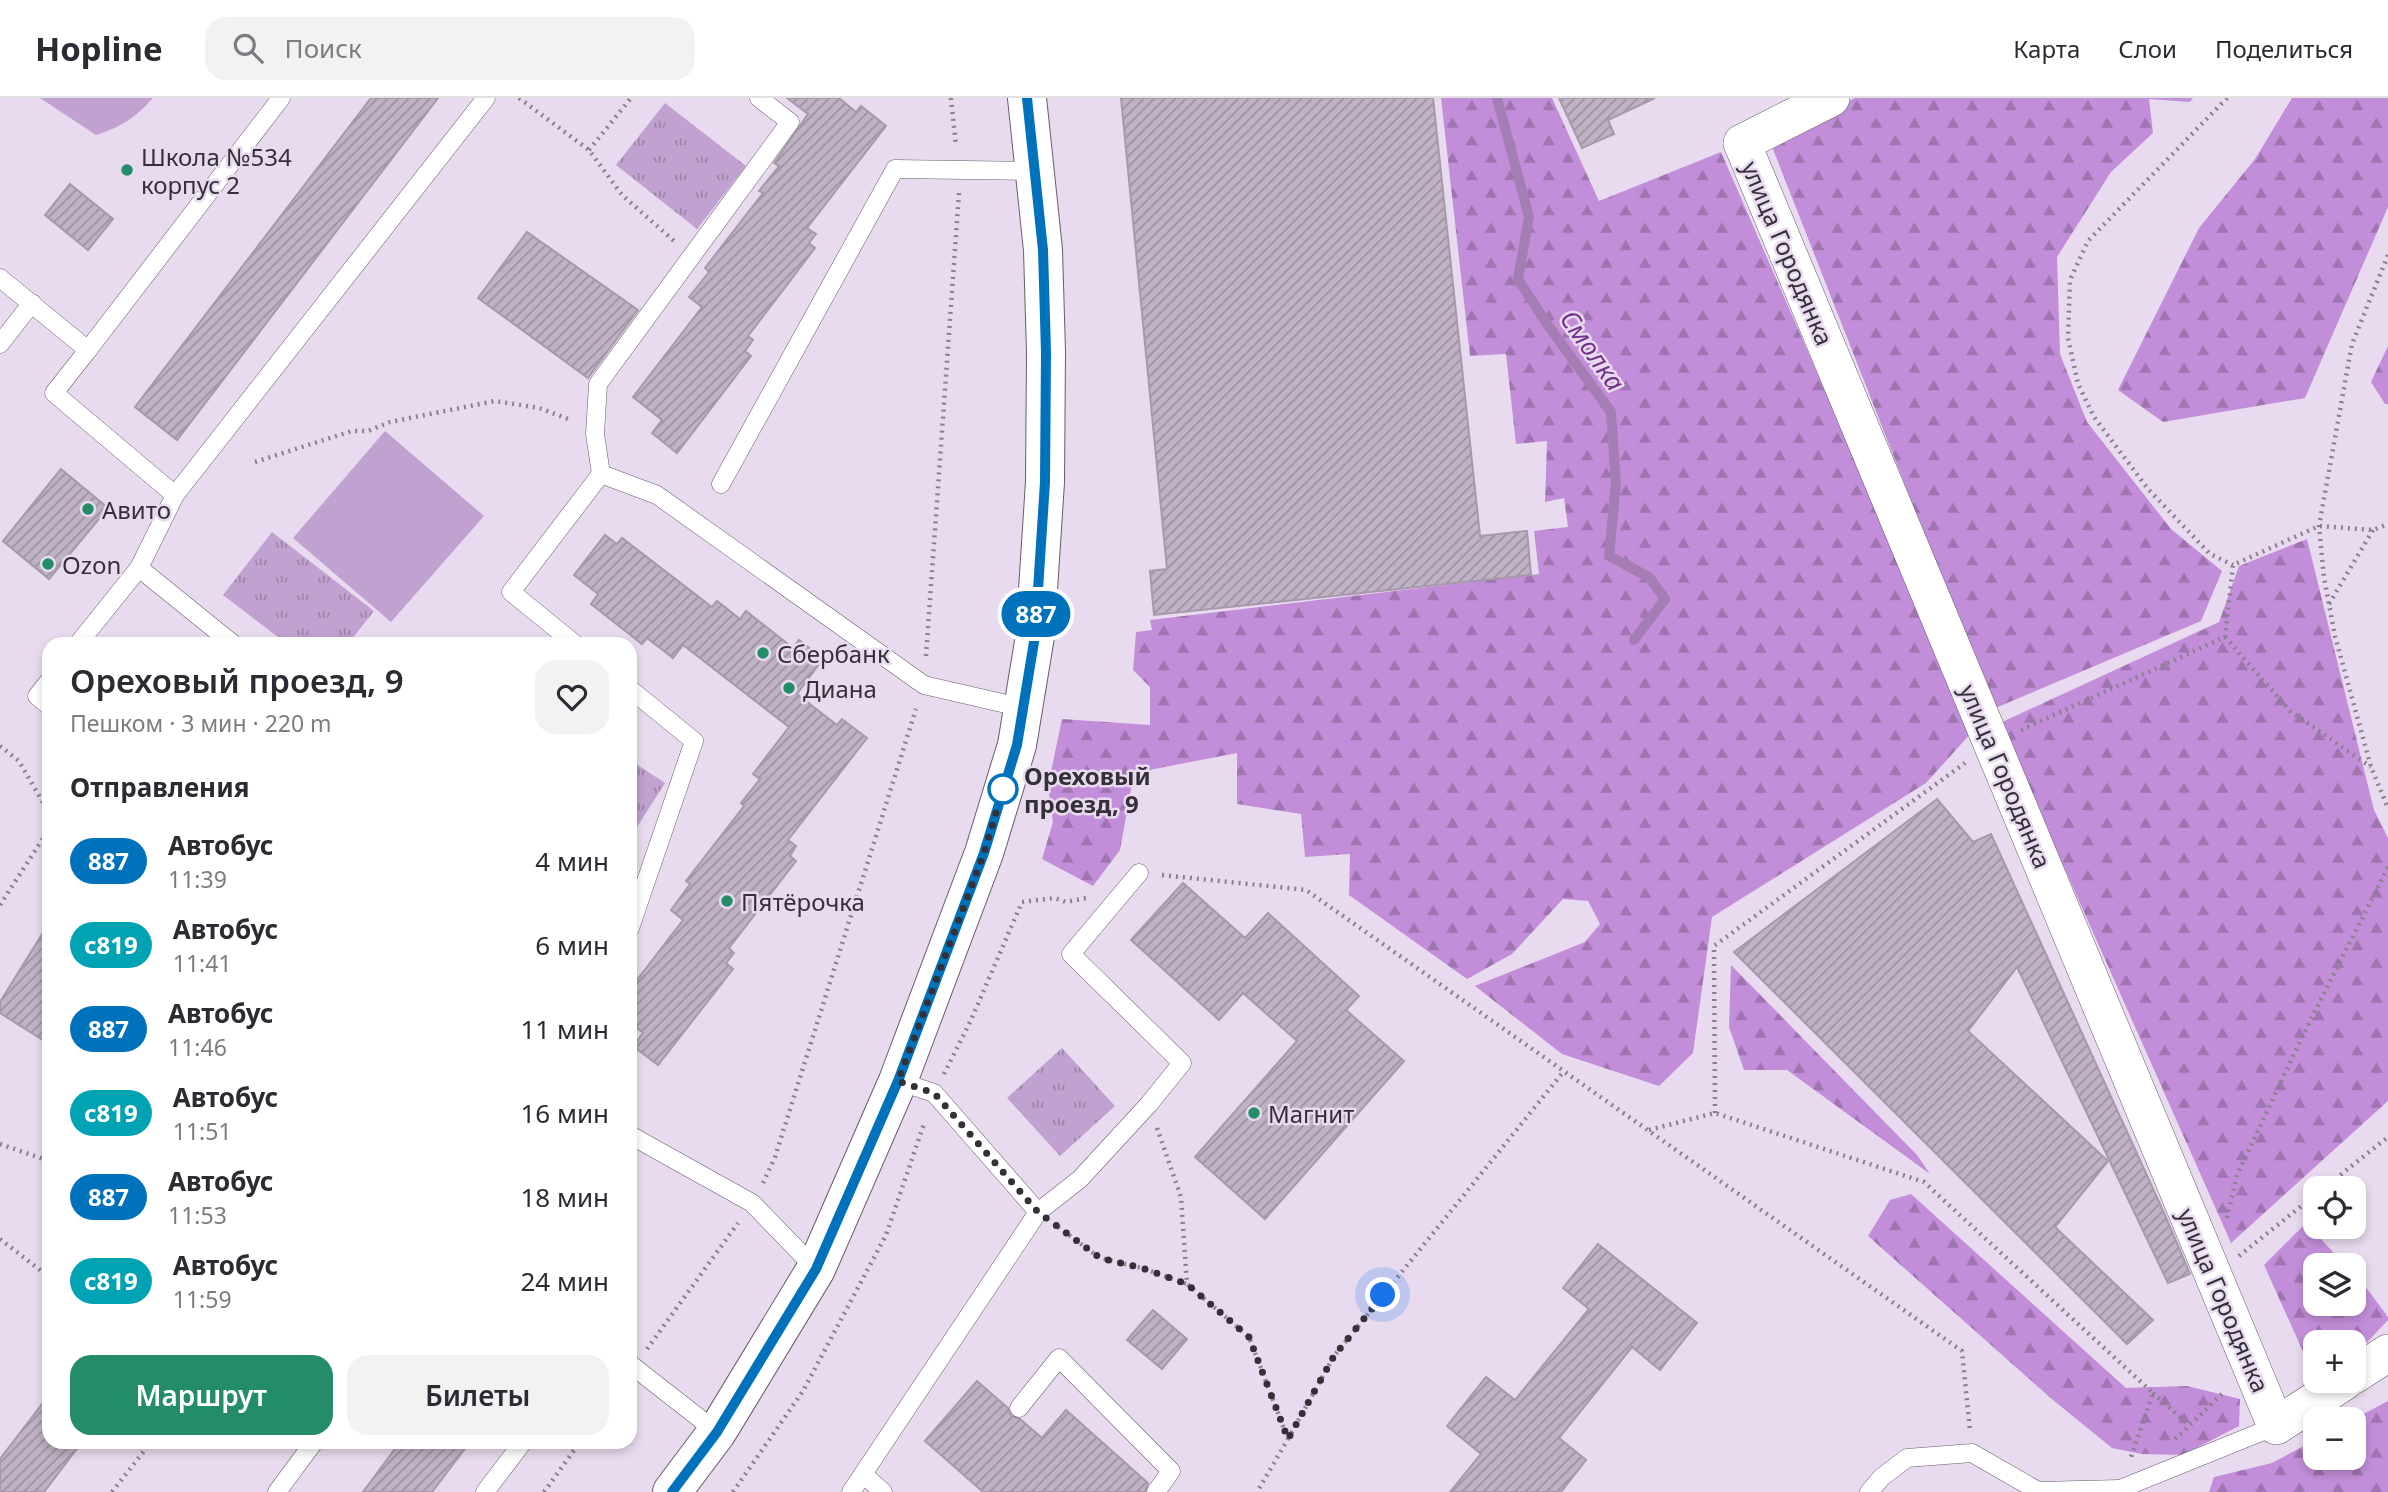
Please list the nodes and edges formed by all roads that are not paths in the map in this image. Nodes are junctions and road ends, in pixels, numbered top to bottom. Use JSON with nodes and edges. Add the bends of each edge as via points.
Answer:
{"nodes":[{"id":1,"x":281,"y":98,"type":"edge"},
{"id":2,"x":486,"y":98,"type":"edge"},
{"id":3,"x":759,"y":98,"type":"edge"},
{"id":4,"x":1027,"y":98,"type":"edge"},
{"id":5,"x":1831,"y":98,"type":"edge"},
{"id":6,"x":1035,"y":171,"type":"junction"},
{"id":7,"x":0,"y":278,"type":"edge"},
{"id":8,"x":32,"y":303,"type":"junction"},
{"id":9,"x":0,"y":344,"type":"edge"},
{"id":10,"x":88,"y":350,"type":"junction"},
{"id":11,"x":601,"y":474,"type":"junction"},
{"id":12,"x":721,"y":484,"type":"dead end"},
{"id":13,"x":175,"y":495,"type":"junction"},
{"id":14,"x":139,"y":568,"type":"junction"},
{"id":15,"x":84,"y":637,"type":"edge"},
{"id":16,"x":224,"y":637,"type":"edge"},
{"id":17,"x":566,"y":637,"type":"edge"},
{"id":18,"x":637,"y":695,"type":"edge"},
{"id":19,"x":1023,"y":708,"type":"junction"},
{"id":20,"x":1139,"y":873,"type":"road end"},
{"id":21,"x":637,"y":908,"type":"edge"},
{"id":22,"x":898,"y":1081,"type":"junction"},
{"id":23,"x":637,"y":1139,"type":"edge"},
{"id":24,"x":1038,"y":1212,"type":"junction"},
{"id":25,"x":816,"y":1269,"type":"junction"},
{"id":26,"x":2388,"y":1353,"type":"edge"},
{"id":27,"x":2366,"y":1367,"type":"edge"},
{"id":28,"x":637,"y":1369,"type":"edge"},
{"id":29,"x":2327,"y":1393,"type":"edge"},
{"id":30,"x":1019,"y":1408,"type":"dead end"},
{"id":31,"x":2276,"y":1426,"type":"junction"},
{"id":32,"x":717,"y":1432,"type":"junction"},
{"id":33,"x":309,"y":1449,"type":"edge"},
{"id":34,"x":518,"y":1449,"type":"edge"},
{"id":35,"x":864,"y":1475,"type":"junction"},
{"id":36,"x":2037,"y":1491,"type":"edge"},
{"id":37,"x":2122,"y":1491,"type":"edge"},
{"id":38,"x":277,"y":1492,"type":"edge"},
{"id":39,"x":485,"y":1492,"type":"edge"},
{"id":40,"x":672,"y":1492,"type":"edge"},
{"id":41,"x":851,"y":1492,"type":"edge"},
{"id":42,"x":883,"y":1492,"type":"edge"},
{"id":43,"x":1156,"y":1492,"type":"edge"},
{"id":44,"x":1869,"y":1492,"type":"edge"}],
"edges":[{"from":1,"to":10,"type":"lane"},
{"from":2,"to":13,"type":"lane"},
{"from":3,"to":11,"type":"lane","via":[[789,122],[598,384],[595,434]]},
{"from":4,"to":6,"type":"street"},
{"from":5,"to":31,"type":"street","name":"улица Городянка","via":[[1742,143]]},
{"from":6,"to":12,"type":"lane","via":[[895,169]]},
{"from":6,"to":19,"type":"street","via":[[1043,250],[1045,482],[1035,636]]},
{"from":7,"to":8,"type":"lane"},
{"from":8,"to":9,"type":"lane"},
{"from":8,"to":10,"type":"lane"},
{"from":10,"to":13,"type":"lane","via":[[54,393]]},
{"from":11,"to":17,"type":"lane","via":[[511,592]]},
{"from":11,"to":19,"type":"lane","via":[[657,495],[924,685]]},
{"from":13,"to":14,"type":"lane"},
{"from":14,"to":15,"type":"lane"},
{"from":14,"to":16,"type":"lane"},
{"from":18,"to":21,"type":"lane","via":[[694,741]]},
{"from":19,"to":22,"type":"street","via":[[1017,745],[984,853]]},
{"from":20,"to":24,"type":"lane","via":[[1071,954],[1182,1063],[1080,1179]]},
{"from":22,"to":24,"type":"lane","via":[[934,1093]]},
{"from":22,"to":25,"type":"street"},
{"from":23,"to":25,"type":"lane","via":[[752,1203]]},
{"from":24,"to":35,"type":"lane"},
{"from":25,"to":32,"type":"street"},
{"from":26,"to":27,"type":"street"},
{"from":28,"to":32,"type":"lane"},
{"from":29,"to":31,"type":"street","name":"улица Городянка"},
{"from":30,"to":43,"type":"lane","via":[[1059,1358],[1171,1471]]},
{"from":31,"to":37,"type":"lane"},
{"from":32,"to":40,"type":"street"},
{"from":33,"to":38,"type":"lane"},
{"from":34,"to":39,"type":"lane"},
{"from":35,"to":41,"type":"lane"},
{"from":35,"to":42,"type":"lane"},
{"from":36,"to":37,"type":"lane"},
{"from":36,"to":44,"type":"lane","via":[[1972,1453],[1907,1458]]}]}
